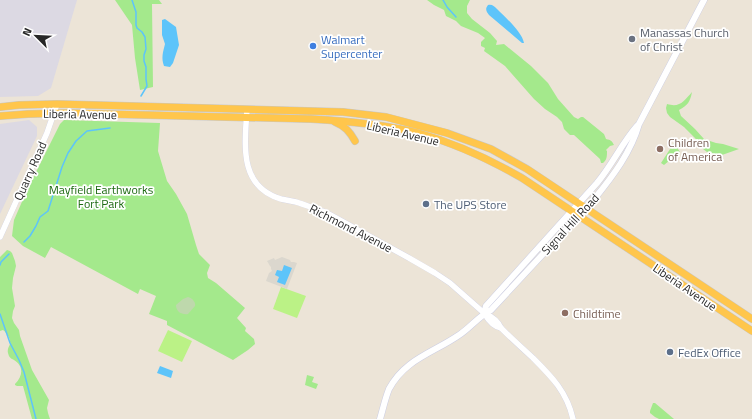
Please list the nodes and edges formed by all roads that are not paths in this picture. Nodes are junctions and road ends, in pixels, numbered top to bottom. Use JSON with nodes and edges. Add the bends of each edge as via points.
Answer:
{"nodes":[{"id":1,"x":704,"y":0,"type":"edge"},
{"id":2,"x":57,"y":104,"type":"junction"},
{"id":3,"x":0,"y":107,"type":"edge"},
{"id":4,"x":247,"y":109,"type":"junction"},
{"id":5,"x":54,"y":113,"type":"junction"},
{"id":6,"x":0,"y":116,"type":"edge"},
{"id":7,"x":246,"y":118,"type":"junction"},
{"id":8,"x":329,"y":120,"type":"junction"},
{"id":9,"x":354,"y":141,"type":"dead end"},
{"id":10,"x":582,"y":206,"type":"junction"},
{"id":11,"x":575,"y":213,"type":"junction"},
{"id":12,"x":0,"y":237,"type":"edge"},
{"id":13,"x":530,"y":257,"type":"junction"},
{"id":14,"x":517,"y":282,"type":"junction"},
{"id":15,"x":484,"y":313,"type":"junction"},
{"id":16,"x":752,"y":319,"type":"edge"},
{"id":17,"x":752,"y":331,"type":"edge"},
{"id":18,"x":380,"y":419,"type":"edge"},
{"id":19,"x":573,"y":419,"type":"edge"}],
"edges":[{"from":1,"to":10,"type":"main road","name":"Signal Hill Road","via":[[639,124],[628,136]]},
{"from":2,"to":3,"type":"highway","name":"Liberia Avenue"},
{"from":2,"to":4,"type":"highway","name":"Liberia Avenue"},
{"from":2,"to":5,"type":"street","name":"Quarry Road"},
{"from":4,"to":7,"type":"street","name":"Richmond Avenue"},
{"from":4,"to":10,"type":"highway","name":"Liberia Avenue","via":[[358,113],[386,117],[432,129],[491,149],[527,169]]},
{"from":5,"to":6,"type":"highway","name":"Liberia Avenue"},
{"from":5,"to":7,"type":"highway","name":"Liberia Avenue"},
{"from":5,"to":12,"type":"street","name":"Quarry Road"},
{"from":7,"to":8,"type":"highway","name":"Liberia Avenue"},
{"from":7,"to":15,"type":"street","name":"Richmond Avenue","via":[[245,147],[248,170],[263,189],[280,198],[325,212],[409,258],[450,283]]},
{"from":8,"to":9,"type":"highway","via":[[345,127]]},
{"from":8,"to":11,"type":"highway","name":"Liberia Avenue","via":[[391,128],[444,142],[508,170]]},
{"from":10,"to":11,"type":"main road","name":"Signal Hill Road"},
{"from":10,"to":16,"type":"highway","name":"Liberia Avenue"},
{"from":11,"to":13,"type":"main road","name":"Signal Hill Road"},
{"from":11,"to":14,"type":"main road","name":"Signal Hill Road"},
{"from":11,"to":17,"type":"highway","name":"Liberia Avenue"},
{"from":13,"to":14,"type":"main road"},
{"from":13,"to":15,"type":"main road","name":"Signal Hill Road","via":[[486,306]]},
{"from":14,"to":15,"type":"main road","name":"Signal Hill Road","via":[[491,310]]},
{"from":15,"to":18,"type":"main road","name":"Signal Hill Road","via":[[461,334],[411,363],[401,372],[389,390]]},
{"from":15,"to":19,"type":"street","name":"Richmond Avenue","via":[[487,319],[501,328],[558,383],[568,401]]}]}
